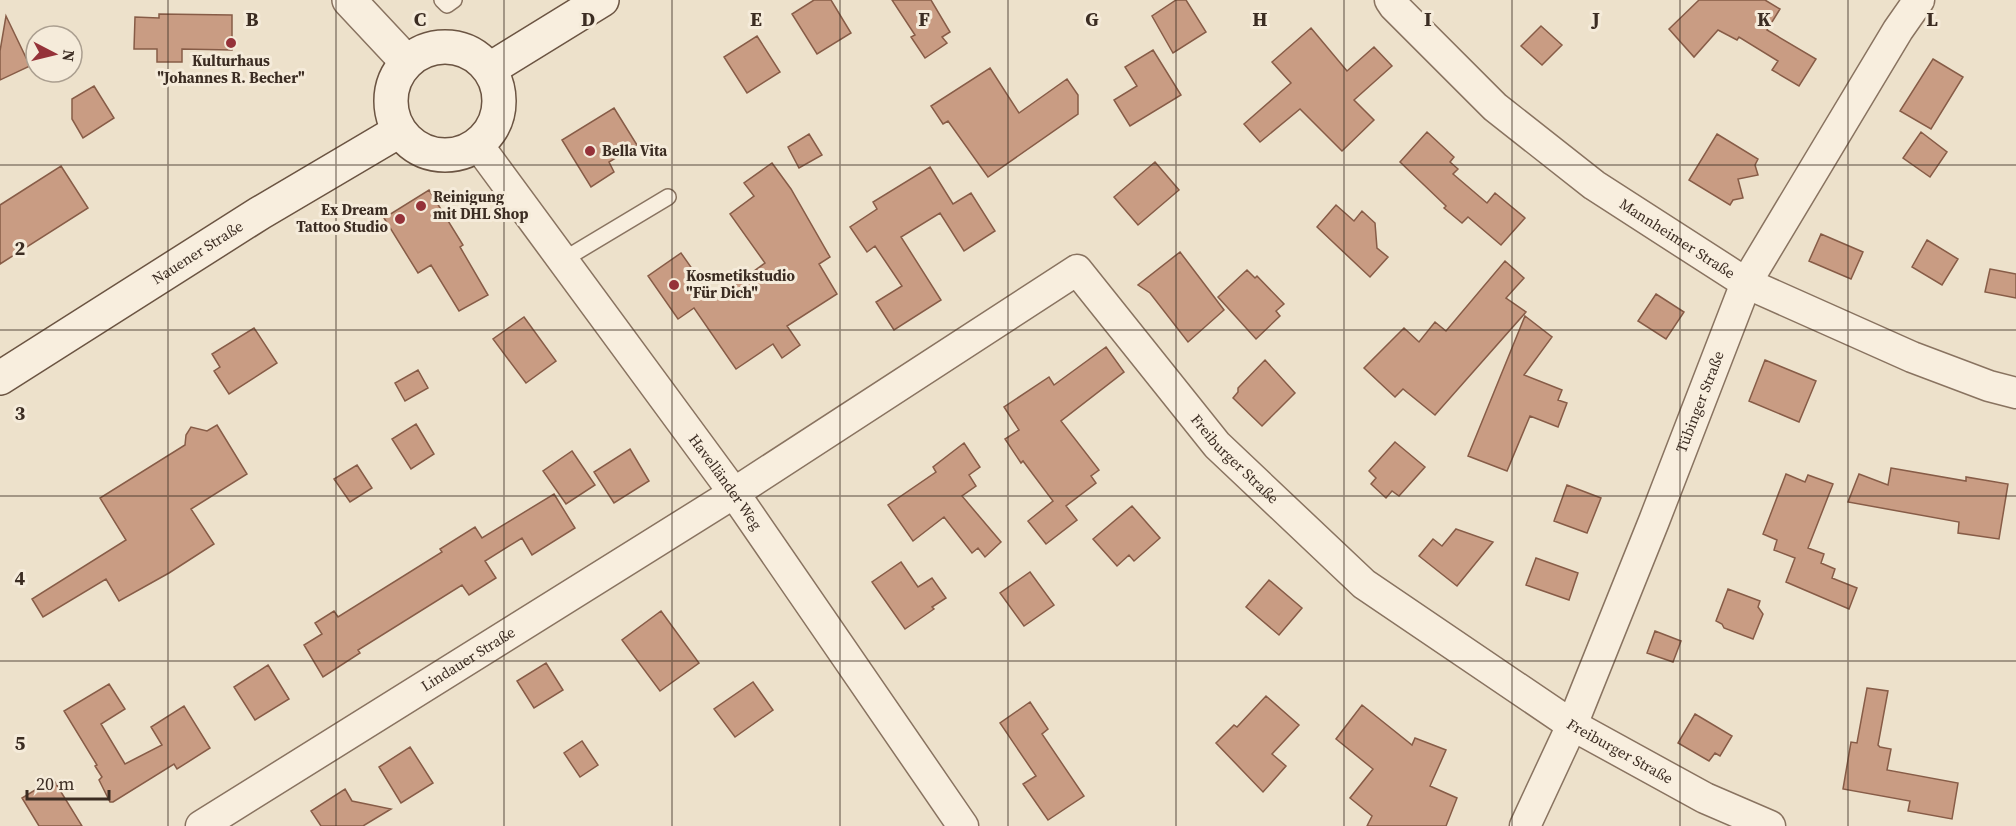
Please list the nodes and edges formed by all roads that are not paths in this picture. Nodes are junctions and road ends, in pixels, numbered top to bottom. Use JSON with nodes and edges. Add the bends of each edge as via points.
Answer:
{"nodes":[{"id":1,"x":349,"y":0,"type":"edge"},
{"id":2,"x":442,"y":0,"type":"edge"},
{"id":3,"x":454,"y":0,"type":"edge"},
{"id":4,"x":1390,"y":0,"type":"edge"},
{"id":5,"x":1918,"y":0,"type":"edge"},
{"id":6,"x":591,"y":3,"type":"edge"},
{"id":7,"x":407,"y":62,"type":"junction"},
{"id":8,"x":490,"y":69,"type":"junction"},
{"id":9,"x":399,"y":131,"type":"junction"},
{"id":10,"x":478,"y":145,"type":"junction"},
{"id":11,"x":668,"y":197,"type":"dead end"},
{"id":12,"x":563,"y":260,"type":"junction"},
{"id":13,"x":1746,"y":284,"type":"junction"},
{"id":14,"x":0,"y":378,"type":"edge"},
{"id":15,"x":2016,"y":393,"type":"edge"},
{"id":16,"x":734,"y":493,"type":"junction"},
{"id":17,"x":1572,"y":725,"type":"junction"},
{"id":18,"x":201,"y":826,"type":"edge"},
{"id":19,"x":963,"y":826,"type":"edge"},
{"id":20,"x":1525,"y":826,"type":"edge"},
{"id":21,"x":1770,"y":826,"type":"edge"}],
"edges":[{"from":1,"to":7,"type":"main road"},
{"from":2,"to":3,"type":"lane","via":[[447,5]]},
{"from":4,"to":13,"type":"street","name":"Mannheimer Straße","via":[[1495,107],[1594,185]]},
{"from":5,"to":13,"type":"street","name":"Tübinger Straße"},
{"from":6,"to":8,"type":"main road"},
{"from":7,"to":8,"type":"main road","via":[[422,51],[441,46],[460,48],[477,56]]},
{"from":7,"to":9,"type":"main road","via":[[390,95]]},
{"from":8,"to":10,"type":"main road","via":[[497,85],[499,109],[490,133]]},
{"from":9,"to":10,"type":"main road","via":[[427,153],[444,156]]},
{"from":9,"to":14,"type":"main road","name":"Nauener Straße","via":[[260,213]]},
{"from":10,"to":12,"type":"street","name":"Havelländer Weg"},
{"from":11,"to":12,"type":"lane"},
{"from":12,"to":16,"type":"street","name":"Havelländer Weg"},
{"from":13,"to":15,"type":"street","name":"Mannheimer Straße","via":[[1912,357]]},
{"from":13,"to":17,"type":"street","name":"Tübinger Straße"},
{"from":16,"to":17,"type":"street","name":"Freiburger Straße","via":[[1077,270],[1217,445],[1364,584]]},
{"from":16,"to":18,"type":"street","name":"Lindauer Straße"},
{"from":16,"to":19,"type":"street","name":"Havelländer Weg"},
{"from":17,"to":20,"type":"street","name":"Tübinger Straße"},
{"from":17,"to":21,"type":"street","name":"Freiburger Straße","via":[[1705,798]]}]}
